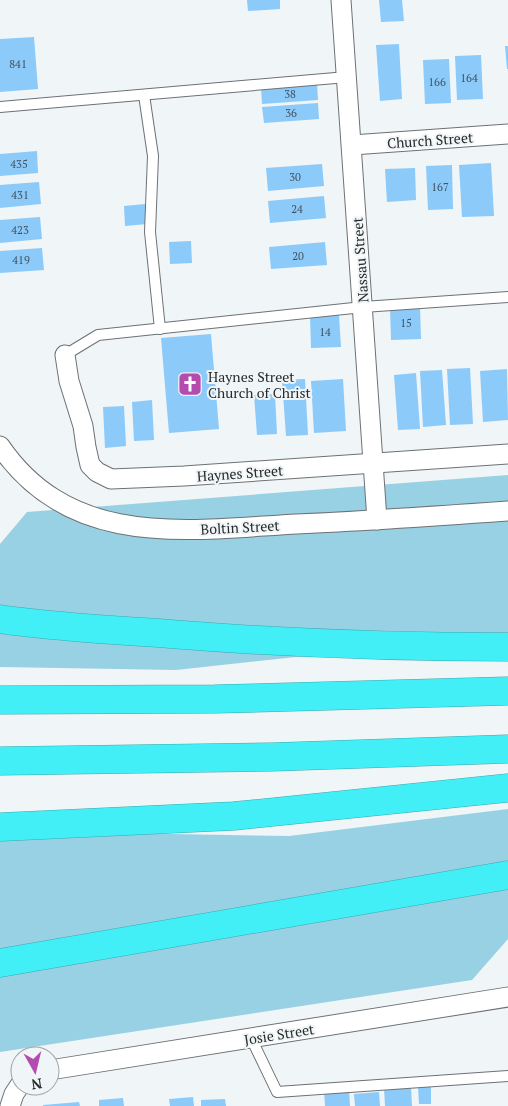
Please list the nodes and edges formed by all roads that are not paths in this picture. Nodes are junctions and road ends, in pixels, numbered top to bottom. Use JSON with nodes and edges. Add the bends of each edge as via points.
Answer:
{"nodes":[{"id":1,"x":341,"y":0,"type":"edge"},
{"id":2,"x":347,"y":77,"type":"junction"},
{"id":3,"x":144,"y":95,"type":"junction"},
{"id":4,"x":0,"y":107,"type":"edge"},
{"id":5,"x":508,"y":134,"type":"edge"},
{"id":6,"x":352,"y":145,"type":"junction"},
{"id":7,"x":508,"y":298,"type":"edge"},
{"id":8,"x":363,"y":307,"type":"junction"},
{"id":9,"x":160,"y":329,"type":"junction"},
{"id":10,"x":65,"y":354,"type":"joint"},
{"id":11,"x":0,"y":446,"type":"edge"},
{"id":12,"x":508,"y":454,"type":"edge"},
{"id":13,"x":374,"y":464,"type":"junction"},
{"id":14,"x":508,"y":511,"type":"edge"},
{"id":15,"x":377,"y":520,"type":"junction"},
{"id":16,"x":0,"y":619,"type":"edge"},
{"id":17,"x":508,"y":647,"type":"edge"},
{"id":18,"x":508,"y":691,"type":"edge"},
{"id":19,"x":0,"y":700,"type":"edge"},
{"id":20,"x":508,"y":749,"type":"edge"},
{"id":21,"x":0,"y":761,"type":"edge"},
{"id":22,"x":508,"y":788,"type":"edge"},
{"id":23,"x":0,"y":827,"type":"edge"},
{"id":24,"x":508,"y":875,"type":"edge"},
{"id":25,"x":0,"y":963,"type":"edge"},
{"id":26,"x":508,"y":997,"type":"edge"},
{"id":27,"x":251,"y":1038,"type":"junction"},
{"id":28,"x":60,"y":1068,"type":"edge"},
{"id":29,"x":508,"y":1076,"type":"edge"}],
"edges":[{"from":1,"to":2,"type":"street","name":"Nassau Street"},
{"from":2,"to":3,"type":"lane"},
{"from":2,"to":6,"type":"street","name":"Nassau Street"},
{"from":3,"to":4,"type":"lane"},
{"from":3,"to":9,"type":"lane","via":[[153,156],[150,232]]},
{"from":5,"to":6,"type":"street","name":"Church Street"},
{"from":6,"to":8,"type":"street","name":"Nassau Street"},
{"from":7,"to":8,"type":"lane"},
{"from":8,"to":9,"type":"lane"},
{"from":8,"to":13,"type":"street","name":"Nassau Street"},
{"from":9,"to":10,"type":"lane","via":[[98,335]]},
{"from":10,"to":13,"type":"street","name":"Haynes Street","via":[[90,465],[111,479]]},
{"from":11,"to":15,"type":"street","name":"Boltin Street","via":[[33,484],[60,503],[93,517],[131,527],[170,530]]},
{"from":12,"to":13,"type":"street","name":"Haynes Street"},
{"from":13,"to":15,"type":"street","name":"Nassau Street"},
{"from":14,"to":15,"type":"street","name":"Boltin Street"},
{"from":16,"to":17,"type":"highway","via":[[256,641]]},
{"from":18,"to":19,"type":"highway","via":[[225,699]]},
{"from":20,"to":21,"type":"highway"},
{"from":22,"to":23,"type":"highway","via":[[234,816]]},
{"from":24,"to":25,"type":"highway"},
{"from":26,"to":27,"type":"street","name":"Josie Street"},
{"from":27,"to":28,"type":"street","name":"Josie Street"},
{"from":27,"to":29,"type":"lane","via":[[277,1092]]}]}
